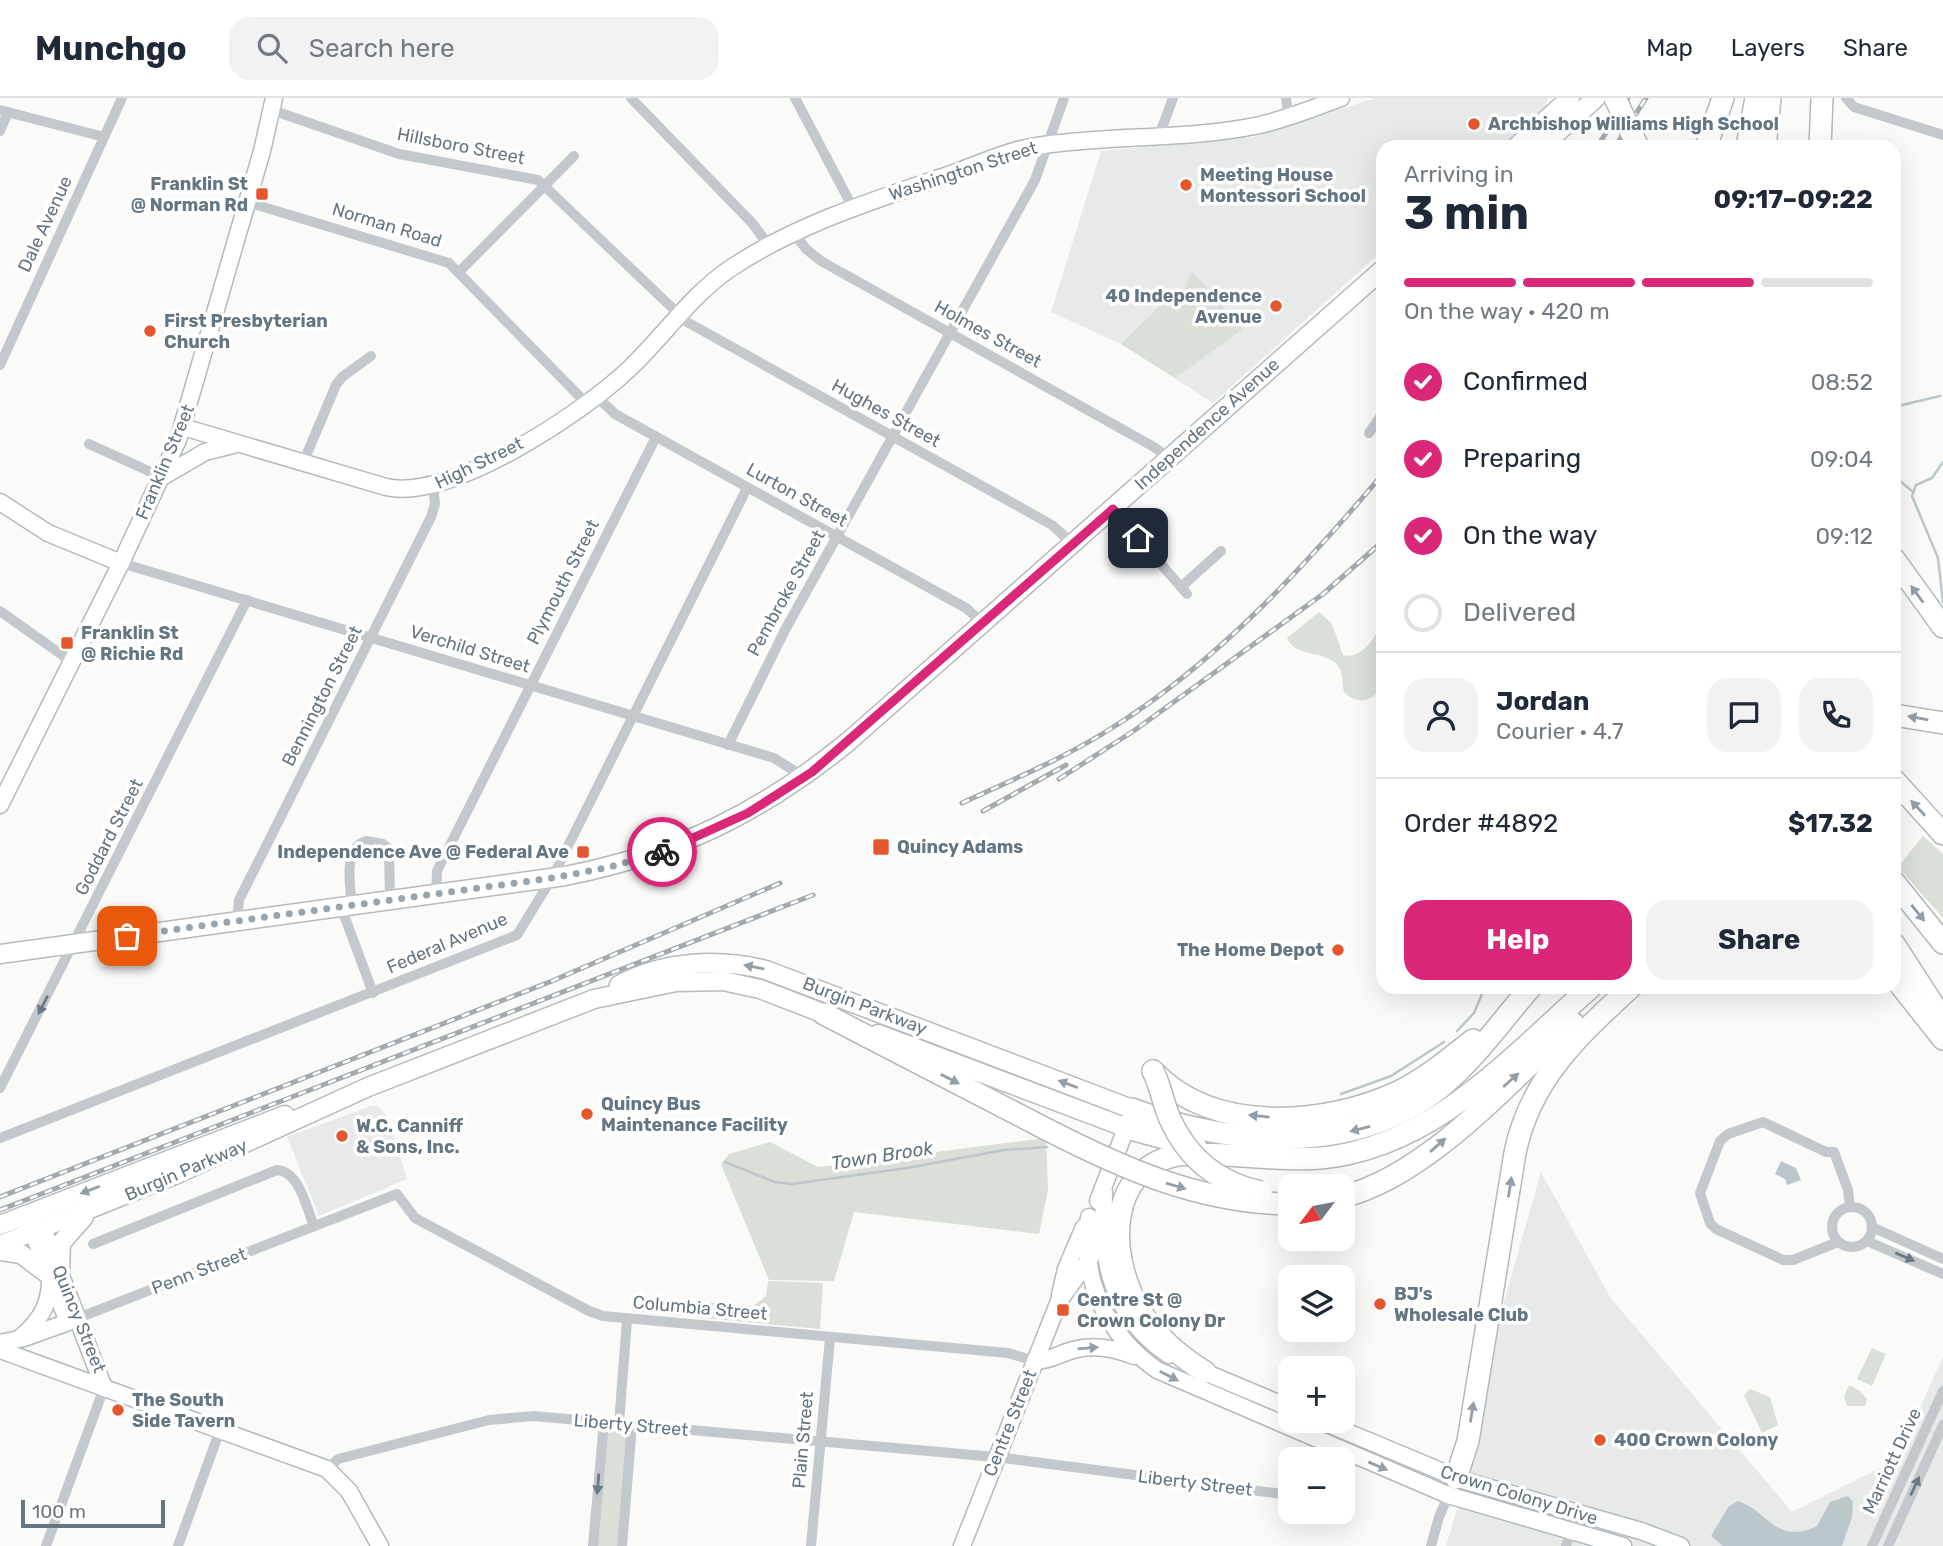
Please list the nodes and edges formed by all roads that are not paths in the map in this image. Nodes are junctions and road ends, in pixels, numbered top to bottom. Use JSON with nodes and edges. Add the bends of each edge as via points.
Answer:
{"nodes":[{"id":1,"x":122,"y":98,"type":"edge"},
{"id":2,"x":631,"y":98,"type":"edge"},
{"id":3,"x":810,"y":98,"type":"edge"},
{"id":4,"x":1064,"y":98,"type":"edge"},
{"id":5,"x":1172,"y":98,"type":"edge"},
{"id":6,"x":1286,"y":98,"type":"edge"},
{"id":7,"x":1341,"y":98,"type":"edge"},
{"id":8,"x":1555,"y":98,"type":"edge"},
{"id":9,"x":1570,"y":98,"type":"edge"},
{"id":10,"x":1596,"y":98,"type":"edge"},
{"id":11,"x":1615,"y":98,"type":"edge"},
{"id":12,"x":1724,"y":98,"type":"edge"},
{"id":13,"x":1756,"y":98,"type":"edge"},
{"id":14,"x":1770,"y":98,"type":"edge"},
{"id":15,"x":1822,"y":98,"type":"edge"},
{"id":16,"x":1846,"y":98,"type":"edge"},
{"id":17,"x":796,"y":101,"type":"edge"},
{"id":18,"x":273,"y":104,"type":"edge"},
{"id":19,"x":4,"y":111,"type":"edge"},
{"id":20,"x":1288,"y":116,"type":"junction"},
{"id":21,"x":1546,"y":121,"type":"junction"},
{"id":22,"x":0,"y":131,"type":"edge"},
{"id":23,"x":1943,"y":135,"type":"edge"},
{"id":24,"x":1160,"y":136,"type":"junction"},
{"id":25,"x":104,"y":137,"type":"junction"},
{"id":26,"x":1524,"y":140,"type":"edge"},
{"id":27,"x":1549,"y":140,"type":"edge"},
{"id":28,"x":1635,"y":140,"type":"edge"},
{"id":29,"x":1709,"y":140,"type":"edge"},
{"id":30,"x":1715,"y":140,"type":"edge"},
{"id":31,"x":1748,"y":140,"type":"edge"},
{"id":32,"x":1766,"y":140,"type":"edge"},
{"id":33,"x":1820,"y":140,"type":"edge"},
{"id":34,"x":1048,"y":145,"type":"junction"},
{"id":35,"x":574,"y":156,"type":"dead end"},
{"id":36,"x":545,"y":185,"type":"junction"},
{"id":37,"x":247,"y":202,"type":"junction"},
{"id":38,"x":853,"y":208,"type":"junction"},
{"id":39,"x":795,"y":234,"type":"junction"},
{"id":40,"x":769,"y":246,"type":"junction"},
{"id":41,"x":459,"y":272,"type":"junction"},
{"id":42,"x":723,"y":274,"type":"joint"},
{"id":43,"x":1376,"y":275,"type":"edge"},
{"id":44,"x":678,"y":316,"type":"junction"},
{"id":45,"x":950,"y":333,"type":"junction"},
{"id":46,"x":371,"y":356,"type":"dead end"},
{"id":47,"x":0,"y":365,"type":"edge"},
{"id":48,"x":591,"y":400,"type":"junction"},
{"id":49,"x":1376,"y":423,"type":"edge"},
{"id":50,"x":183,"y":427,"type":"junction"},
{"id":51,"x":1369,"y":433,"type":"dead end"},
{"id":52,"x":656,"y":437,"type":"junction"},
{"id":53,"x":892,"y":437,"type":"junction"},
{"id":54,"x":89,"y":444,"type":"dead end"},
{"id":55,"x":240,"y":446,"type":"junction"},
{"id":56,"x":1169,"y":458,"type":"junction"},
{"id":57,"x":303,"y":463,"type":"junction"},
{"id":58,"x":162,"y":477,"type":"junction"},
{"id":59,"x":433,"y":486,"type":"junction"},
{"id":60,"x":747,"y":488,"type":"junction"},
{"id":61,"x":0,"y":502,"type":"edge"},
{"id":62,"x":1113,"y":509,"type":"junction"},
{"id":63,"x":837,"y":537,"type":"junction"},
{"id":64,"x":1073,"y":544,"type":"junction"},
{"id":65,"x":1221,"y":551,"type":"dead end"},
{"id":66,"x":121,"y":562,"type":"junction"},
{"id":67,"x":1901,"y":569,"type":"edge"},
{"id":68,"x":247,"y":600,"type":"junction"},
{"id":69,"x":0,"y":611,"type":"edge"},
{"id":70,"x":983,"y":624,"type":"junction"},
{"id":71,"x":1943,"y":627,"type":"edge"},
{"id":72,"x":371,"y":637,"type":"junction"},
{"id":73,"x":72,"y":662,"type":"junction"},
{"id":74,"x":531,"y":686,"type":"junction"},
{"id":75,"x":632,"y":716,"type":"junction"},
{"id":76,"x":1901,"y":716,"type":"edge"},
{"id":77,"x":1943,"y":723,"type":"edge"},
{"id":78,"x":729,"y":745,"type":"junction"},
{"id":79,"x":804,"y":777,"type":"junction"},
{"id":80,"x":1901,"y":788,"type":"edge"},
{"id":81,"x":0,"y":805,"type":"edge"},
{"id":82,"x":1943,"y":834,"type":"edge"},
{"id":83,"x":552,"y":878,"type":"junction"},
{"id":84,"x":1901,"y":891,"type":"edge"},
{"id":85,"x":436,"y":894,"type":"junction"},
{"id":86,"x":390,"y":900,"type":"junction"},
{"id":87,"x":346,"y":906,"type":"junction"},
{"id":88,"x":237,"y":921,"type":"junction"},
{"id":89,"x":1943,"y":943,"type":"edge"},
{"id":90,"x":74,"y":944,"type":"junction"},
{"id":91,"x":0,"y":954,"type":"edge"},
{"id":92,"x":1901,"y":955,"type":"edge"},
{"id":93,"x":1901,"y":986,"type":"edge"},
{"id":94,"x":373,"y":993,"type":"junction"},
{"id":95,"x":1524,"y":994,"type":"edge"},
{"id":96,"x":1583,"y":994,"type":"edge"},
{"id":97,"x":1604,"y":994,"type":"edge"},
{"id":98,"x":1624,"y":994,"type":"edge"},
{"id":99,"x":594,"y":999,"type":"junction"},
{"id":100,"x":824,"y":1013,"type":"junction"},
{"id":101,"x":1943,"y":1020,"type":"edge"},
{"id":102,"x":1943,"y":1039,"type":"edge"},
{"id":103,"x":1464,"y":1056,"type":"junction"},
{"id":104,"x":368,"y":1087,"type":"junction"},
{"id":105,"x":0,"y":1088,"type":"edge"},
{"id":106,"x":1130,"y":1118,"type":"junction"},
{"id":107,"x":0,"y":1138,"type":"edge"},
{"id":108,"x":1239,"y":1156,"type":"junction"},
{"id":109,"x":1355,"y":1192,"type":"edge"},
{"id":110,"x":397,"y":1194,"type":"joint"},
{"id":111,"x":1278,"y":1194,"type":"edge"},
{"id":112,"x":1278,"y":1203,"type":"edge"},
{"id":113,"x":99,"y":1206,"type":"junction"},
{"id":114,"x":1850,"y":1207,"type":"junction"},
{"id":115,"x":31,"y":1213,"type":"junction"},
{"id":116,"x":1096,"y":1220,"type":"junction"},
{"id":117,"x":0,"y":1224,"type":"edge"},
{"id":118,"x":314,"y":1226,"type":"junction"},
{"id":119,"x":1872,"y":1227,"type":"junction"},
{"id":120,"x":38,"y":1230,"type":"junction"},
{"id":121,"x":1867,"y":1241,"type":"junction"},
{"id":122,"x":1838,"y":1242,"type":"junction"},
{"id":123,"x":93,"y":1244,"type":"dead end"},
{"id":124,"x":0,"y":1245,"type":"edge"},
{"id":125,"x":0,"y":1251,"type":"edge"},
{"id":126,"x":1094,"y":1258,"type":"junction"},
{"id":127,"x":1943,"y":1259,"type":"edge"},
{"id":128,"x":1070,"y":1260,"type":"junction"},
{"id":129,"x":54,"y":1273,"type":"junction"},
{"id":130,"x":1943,"y":1274,"type":"edge"},
{"id":131,"x":1059,"y":1301,"type":"junction"},
{"id":132,"x":73,"y":1320,"type":"junction"},
{"id":133,"x":627,"y":1320,"type":"junction"},
{"id":134,"x":830,"y":1338,"type":"junction"},
{"id":135,"x":5,"y":1345,"type":"edge"},
{"id":136,"x":1142,"y":1359,"type":"junction"},
{"id":137,"x":1035,"y":1361,"type":"junction"},
{"id":138,"x":1205,"y":1372,"type":"junction"},
{"id":139,"x":104,"y":1388,"type":"junction"},
{"id":140,"x":1943,"y":1391,"type":"edge"},
{"id":141,"x":1278,"y":1403,"type":"edge"},
{"id":142,"x":604,"y":1422,"type":"junction"},
{"id":143,"x":619,"y":1423,"type":"junction"},
{"id":144,"x":632,"y":1425,"type":"junction"},
{"id":145,"x":1943,"y":1425,"type":"edge"},
{"id":146,"x":220,"y":1430,"type":"junction"},
{"id":147,"x":1345,"y":1433,"type":"edge"},
{"id":148,"x":821,"y":1442,"type":"junction"},
{"id":149,"x":996,"y":1457,"type":"junction"},
{"id":150,"x":327,"y":1469,"type":"junction"},
{"id":151,"x":1452,"y":1486,"type":"junction"},
{"id":152,"x":1278,"y":1493,"type":"edge"},
{"id":153,"x":1576,"y":1539,"type":"edge"},
{"id":154,"x":46,"y":1546,"type":"edge"},
{"id":155,"x":178,"y":1546,"type":"edge"},
{"id":156,"x":380,"y":1546,"type":"edge"},
{"id":157,"x":593,"y":1546,"type":"edge"},
{"id":158,"x":622,"y":1546,"type":"edge"},
{"id":159,"x":811,"y":1546,"type":"edge"},
{"id":160,"x":962,"y":1546,"type":"edge"},
{"id":161,"x":1431,"y":1546,"type":"edge"},
{"id":162,"x":1623,"y":1546,"type":"edge"},
{"id":163,"x":1681,"y":1546,"type":"edge"},
{"id":164,"x":1872,"y":1546,"type":"edge"},
{"id":165,"x":1888,"y":1546,"type":"edge"}],
"edges":[{"from":1,"to":25,"type":"street","name":"Dale Avenue"},
{"from":2,"to":40,"type":"street"},
{"from":3,"to":17,"type":"street"},
{"from":4,"to":34,"type":"street","name":"Pembroke Street"},
{"from":5,"to":24,"type":"street"},
{"from":6,"to":20,"type":"street"},
{"from":7,"to":20,"type":"street","name":"Washington Street"},
{"from":8,"to":21,"type":"main road"},
{"from":9,"to":21,"type":"main road"},
{"from":10,"to":27,"type":"main road"},
{"from":11,"to":28,"type":"highway","bridge":true},
{"from":12,"to":29,"type":"highway"},
{"from":12,"to":30,"type":"highway"},
{"from":13,"to":31,"type":"highway"},
{"from":14,"to":32,"type":"highway"},
{"from":15,"to":33,"type":"highway"},
{"from":16,"to":23,"type":"street","via":[[1854,107]]},
{"from":17,"to":38,"type":"street"},
{"from":18,"to":36,"type":"street","name":"Hillsboro Street","via":[[399,154],[524,175]]},
{"from":18,"to":37,"type":"street","name":"Franklin Street"},
{"from":19,"to":22,"type":"street"},
{"from":19,"to":25,"type":"street"},
{"from":20,"to":24,"type":"street","name":"Washington Street","via":[[1247,128]]},
{"from":21,"to":26,"type":"main road"},
{"from":24,"to":34,"type":"street","name":"Washington Street"},
{"from":25,"to":47,"type":"street","name":"Dale Avenue"},
{"from":34,"to":38,"type":"street","name":"Washington Street","via":[[1023,149]]},
{"from":34,"to":45,"type":"street","name":"Pembroke Street","via":[[1035,180]]},
{"from":35,"to":36,"type":"street"},
{"from":36,"to":41,"type":"street"},
{"from":36,"to":44,"type":"street","name":"Hillsboro Street"},
{"from":37,"to":41,"type":"street","name":"Norman Road","via":[[436,258]]},
{"from":37,"to":50,"type":"street","name":"Franklin Street"},
{"from":38,"to":39,"type":"street","name":"Washington Street"},
{"from":39,"to":40,"type":"street","name":"Washington Street"},
{"from":39,"to":45,"type":"street","name":"Holmes Street","via":[[816,258]]},
{"from":40,"to":42,"type":"street","name":"Washington Street"},
{"from":41,"to":48,"type":"street","name":"Norman Road"},
{"from":42,"to":44,"type":"street","name":"High Street"},
{"from":43,"to":56,"type":"main road","name":"Independence Avenue"},
{"from":44,"to":48,"type":"street","name":"High Street","via":[[631,367]]},
{"from":44,"to":53,"type":"street","name":"Hughes Street"},
{"from":45,"to":53,"type":"street","name":"Pembroke Street"},
{"from":45,"to":56,"type":"street","name":"Holmes Street"},
{"from":46,"to":57,"type":"street","via":[[336,385]]},
{"from":48,"to":52,"type":"street","name":"Lurton Street"},
{"from":48,"to":59,"type":"street","name":"High Street","via":[[514,448]]},
{"from":49,"to":51,"type":"street"},
{"from":50,"to":55,"type":"street","name":"High Street"},
{"from":50,"to":58,"type":"street","name":"Franklin Street"},
{"from":52,"to":60,"type":"street","name":"Lurton Street"},
{"from":52,"to":74,"type":"street","name":"Plymouth Street"},
{"from":53,"to":63,"type":"street","name":"Pembroke Street"},
{"from":53,"to":64,"type":"street","name":"Hughes Street","via":[[1052,525]]},
{"from":54,"to":58,"type":"street"},
{"from":55,"to":57,"type":"street","name":"High Street"},
{"from":55,"to":58,"type":"street","via":[[211,450]]},
{"from":56,"to":62,"type":"main road","name":"Independence Avenue"},
{"from":57,"to":59,"type":"street","name":"High Street","via":[[393,489]]},
{"from":58,"to":66,"type":"street","name":"Franklin Street"},
{"from":59,"to":72,"type":"street","name":"Bennington Street","via":[[433,513]]},
{"from":60,"to":63,"type":"street","name":"Lurton Street"},
{"from":60,"to":75,"type":"street","name":"Federal Avenue"},
{"from":61,"to":66,"type":"street","via":[[48,533]]},
{"from":62,"to":64,"type":"main road","name":"Independence Avenue"},
{"from":62,"to":65,"type":"street","via":[[1184,591]]},
{"from":63,"to":70,"type":"street","name":"Lurton Street","via":[[966,608]]},
{"from":63,"to":78,"type":"street","name":"Pembroke Street","via":[[773,652]]},
{"from":64,"to":70,"type":"main road","name":"Independence Avenue"},
{"from":66,"to":68,"type":"street","name":"Verchild Street"},
{"from":66,"to":73,"type":"street","name":"Franklin Street"},
{"from":71,"to":67,"type":"highway","one_way":true},
{"from":68,"to":72,"type":"street","name":"Verchild Street"},
{"from":68,"to":90,"type":"street","name":"Goddard Street"},
{"from":69,"to":73,"type":"street"},
{"from":70,"to":79,"type":"main road","name":"Independence Avenue"},
{"from":72,"to":74,"type":"street","name":"Verchild Street"},
{"from":72,"to":88,"type":"street","name":"Bennington Street","via":[[239,900]]},
{"from":73,"to":81,"type":"street","name":"Franklin Street"},
{"from":74,"to":75,"type":"street","name":"Verchild Street"},
{"from":74,"to":85,"type":"street","name":"Plymouth Street","via":[[437,871]]},
{"from":75,"to":78,"type":"street","name":"Verchild Street"},
{"from":75,"to":83,"type":"street","name":"Federal Avenue"},
{"from":77,"to":76,"type":"highway","one_way":true},
{"from":78,"to":79,"type":"street","name":"Verchild Street","via":[[774,758]]},
{"from":79,"to":83,"type":"main road","name":"Independence Avenue","via":[[748,813],[682,844],[633,861]]},
{"from":82,"to":80,"type":"highway","one_way":true},
{"from":83,"to":85,"type":"main road","name":"Independence Avenue"},
{"from":83,"to":94,"type":"street","name":"Federal Avenue","via":[[527,923],[513,938]]},
{"from":84,"to":89,"type":"highway","one_way":true},
{"from":85,"to":86,"type":"main road","name":"Independence Avenue"},
{"from":86,"to":87,"type":"main road","name":"Independence Avenue"},
{"from":86,"to":87,"type":"street","via":[[389,849],[366,841],[355,847],[351,856]]},
{"from":87,"to":88,"type":"main road","name":"Independence Avenue"},
{"from":87,"to":94,"type":"street"},
{"from":88,"to":90,"type":"main road","name":"Independence Avenue"},
{"from":90,"to":91,"type":"main road","name":"Independence Avenue"},
{"from":90,"to":105,"type":"street","name":"Goddard Street","one_way":true},
{"from":92,"to":101,"type":"highway"},
{"from":93,"to":102,"type":"highway"},
{"from":94,"to":107,"type":"street","name":"Federal Avenue"},
{"from":95,"to":103,"type":"highway"},
{"from":96,"to":108,"type":"highway","via":[[1462,1099],[1420,1129],[1381,1146],[1337,1156]]},
{"from":109,"to":97,"type":"highway","one_way":true,"via":[[1415,1164]]},
{"from":151,"to":98,"type":"highway","one_way":true,"via":[[1466,1448],[1525,1116],[1559,1056]]},
{"from":99,"to":100,"type":"main road","name":"Burgin Parkway","via":[[677,982],[723,981],[760,989]]},
{"from":99,"to":104,"type":"main road","name":"Burgin Parkway"},
{"from":106,"to":99,"type":"main road","name":"Burgin Parkway","one_way":true,"via":[[850,999],[749,966],[708,963],[657,970]]},
{"from":100,"to":106,"type":"main road","name":"Burgin Parkway"},
{"from":100,"to":112,"type":"highway","one_way":true,"bridge":true,"via":[[1124,1168],[1224,1198]]},
{"from":103,"to":106,"type":"highway","one_way":true,"via":[[1422,1101],[1362,1129],[1293,1136],[1223,1132]]},
{"from":103,"to":111,"type":"highway","one_way":true,"bridge":true,"via":[[1374,1102],[1315,1116],[1253,1116],[1201,1102],[1153,1071],[1170,1119],[1202,1165],[1242,1187]]},
{"from":104,"to":113,"type":"main road","name":"Burgin Parkway"},
{"from":104,"to":115,"type":"main road","name":"Burgin Parkway","one_way":true},
{"from":106,"to":108,"type":"highway","via":[[1174,1142]]},
{"from":106,"to":116,"type":"street","name":"Centre Street"},
{"from":108,"to":138,"type":"highway","via":[[1185,1155],[1158,1162],[1136,1180],[1118,1219],[1120,1262],[1140,1310],[1166,1342]]},
{"from":110,"to":118,"type":"street","name":"Penn Street"},
{"from":110,"to":133,"type":"street","name":"Columbia Street","via":[[421,1221],[589,1311]]},
{"from":113,"to":120,"type":"main road","name":"Burgin Parkway"},
{"from":113,"to":129,"type":"main road","via":[[63,1238]]},
{"from":114,"to":119,"type":"street","via":[[1863,1210]]},
{"from":114,"to":122,"type":"street","via":[[1838,1212],[1832,1223]]},
{"from":114,"to":122,"type":"street","via":[[1834,1152],[1763,1122],[1720,1141],[1700,1193],[1716,1229],[1783,1260]]},
{"from":115,"to":117,"type":"main road","name":"Burgin Parkway"},
{"from":115,"to":120,"type":"street","name":"Quincy Street"},
{"from":116,"to":126,"type":"street","name":"Centre Street"},
{"from":116,"to":128,"type":"street","name":"Centre Street"},
{"from":118,"to":123,"type":"street","via":[[295,1180],[276,1170]]},
{"from":118,"to":132,"type":"street","name":"Penn Street"},
{"from":119,"to":121,"type":"street"},
{"from":119,"to":127,"type":"street"},
{"from":120,"to":124,"type":"main road","name":"Burgin Parkway"},
{"from":120,"to":129,"type":"street","name":"Quincy Street"},
{"from":121,"to":122,"type":"street","via":[[1849,1247]]},
{"from":121,"to":130,"type":"street","one_way":true},
{"from":125,"to":129,"type":"main road","via":[[20,1254]]},
{"from":126,"to":128,"type":"street"},
{"from":126,"to":131,"type":"street","name":"Centre Street"},
{"from":126,"to":136,"type":"street","name":"Crown Colony Drive","via":[[1095,1293],[1123,1341]]},
{"from":126,"to":138,"type":"street","via":[[1141,1332],[1177,1360]]},
{"from":128,"to":131,"type":"street","name":"Centre Street"},
{"from":129,"to":132,"type":"street","name":"Quincy Street"},
{"from":129,"to":135,"type":"street","via":[[43,1313],[30,1329]]},
{"from":131,"to":137,"type":"street","name":"Centre Street"},
{"from":132,"to":135,"type":"street","name":"Penn Street"},
{"from":132,"to":139,"type":"street","name":"Quincy Street"},
{"from":133,"to":134,"type":"street","name":"Columbia Street"},
{"from":133,"to":143,"type":"street"},
{"from":134,"to":137,"type":"street","name":"Columbia Street","via":[[1008,1353]]},
{"from":134,"to":148,"type":"street","name":"Plain Street"},
{"from":135,"to":139,"type":"street"},
{"from":137,"to":136,"type":"street","one_way":true,"via":[[1095,1347]]},
{"from":136,"to":151,"type":"street","name":"Crown Colony Drive","one_way":true,"via":[[1189,1386]]},
{"from":137,"to":149,"type":"street","name":"Centre Street"},
{"from":138,"to":141,"type":"street"},
{"from":139,"to":146,"type":"street"},
{"from":139,"to":154,"type":"street","name":"Quincy Street"},
{"from":140,"to":164,"type":"street","name":"Marriott Drive"},
{"from":142,"to":143,"type":"street","name":"Liberty Street"},
{"from":142,"to":150,"type":"street","name":"Liberty Street","via":[[497,1418],[338,1460]]},
{"from":142,"to":157,"type":"street","one_way":true},
{"from":143,"to":144,"type":"street","name":"Liberty Street"},
{"from":144,"to":148,"type":"street","name":"Liberty Street"},
{"from":144,"to":158,"type":"street"},
{"from":165,"to":145,"type":"street","name":"Marriott Drive","one_way":true},
{"from":146,"to":150,"type":"street"},
{"from":146,"to":155,"type":"street"},
{"from":147,"to":151,"type":"street","name":"Crown Colony Drive"},
{"from":148,"to":149,"type":"street","name":"Liberty Street"},
{"from":148,"to":159,"type":"street","name":"Plain Street"},
{"from":149,"to":152,"type":"street","name":"Liberty Street"},
{"from":149,"to":160,"type":"street","name":"Centre Street"},
{"from":150,"to":156,"type":"street","via":[[349,1491]]},
{"from":151,"to":153,"type":"street","name":"Crown Colony Drive"},
{"from":151,"to":161,"type":"street"},
{"from":151,"to":163,"type":"street","name":"Crown Colony Drive","via":[[1641,1531]]},
{"from":153,"to":162,"type":"street","name":"Crown Colony Drive"}]}
